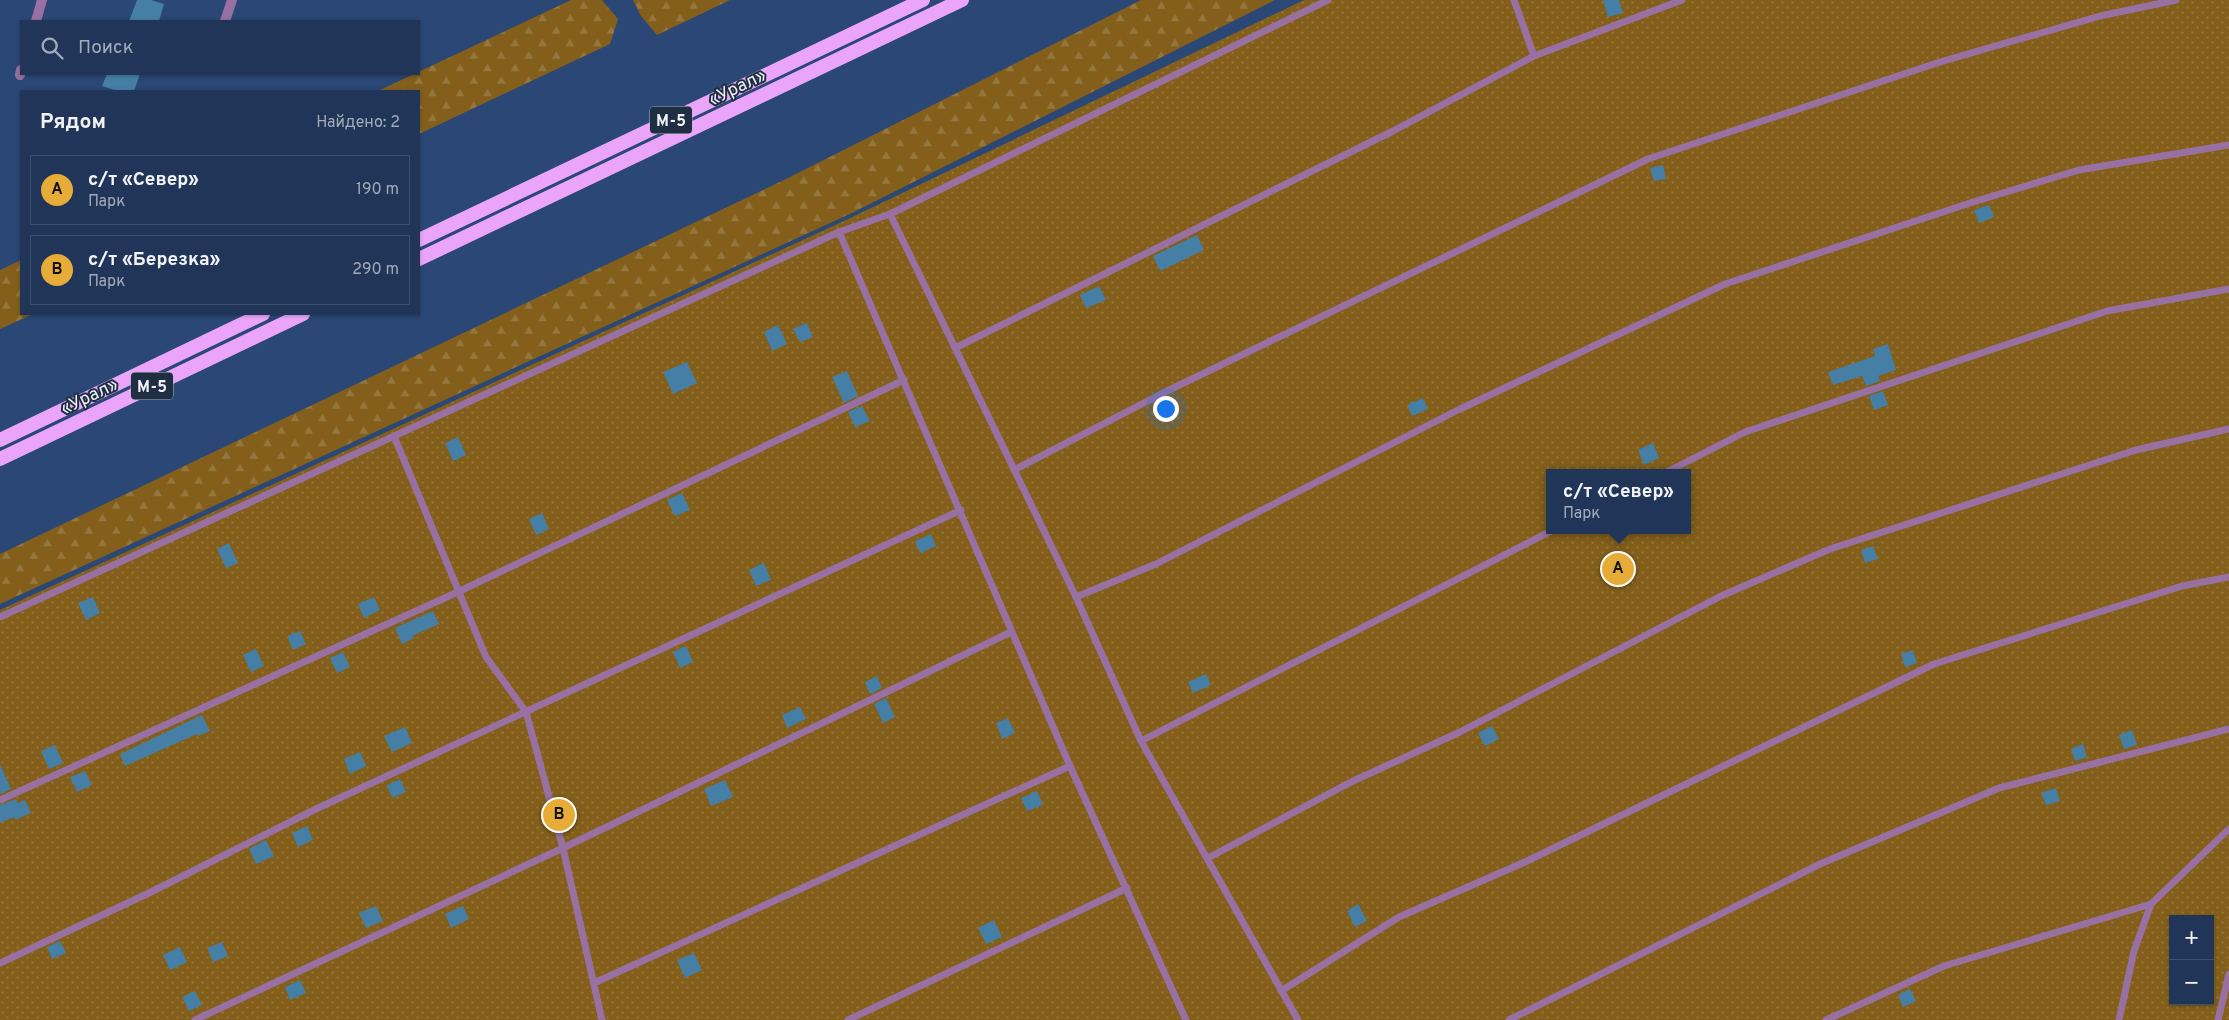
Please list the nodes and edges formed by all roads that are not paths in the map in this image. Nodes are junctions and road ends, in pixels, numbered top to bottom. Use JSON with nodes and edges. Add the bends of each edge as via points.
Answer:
{"nodes":[{"id":1,"x":42,"y":0,"type":"edge"},
{"id":2,"x":232,"y":0,"type":"edge"},
{"id":3,"x":924,"y":0,"type":"edge"},
{"id":4,"x":962,"y":0,"type":"edge"},
{"id":5,"x":1328,"y":0,"type":"edge"},
{"id":6,"x":1514,"y":0,"type":"edge"},
{"id":7,"x":1682,"y":0,"type":"edge"},
{"id":8,"x":2176,"y":0,"type":"edge"},
{"id":9,"x":36,"y":20,"type":"edge"},
{"id":10,"x":225,"y":20,"type":"edge"},
{"id":11,"x":1534,"y":56,"type":"junction"},
{"id":12,"x":2229,"y":145,"type":"edge"},
{"id":13,"x":890,"y":214,"type":"junction"},
{"id":14,"x":839,"y":232,"type":"junction"},
{"id":15,"x":420,"y":240,"type":"edge"},
{"id":16,"x":420,"y":260,"type":"edge"},
{"id":17,"x":2229,"y":289,"type":"edge"},
{"id":18,"x":261,"y":315,"type":"edge"},
{"id":19,"x":301,"y":315,"type":"edge"},
{"id":20,"x":955,"y":348,"type":"junction"},
{"id":21,"x":904,"y":380,"type":"junction"},
{"id":22,"x":2229,"y":428,"type":"edge"},
{"id":23,"x":394,"y":436,"type":"junction"},
{"id":24,"x":0,"y":440,"type":"edge"},
{"id":25,"x":0,"y":459,"type":"edge"},
{"id":26,"x":1673,"y":469,"type":"edge"},
{"id":27,"x":1014,"y":470,"type":"junction"},
{"id":28,"x":961,"y":510,"type":"junction"},
{"id":29,"x":1546,"y":534,"type":"edge"},
{"id":30,"x":2229,"y":577,"type":"edge"},
{"id":31,"x":460,"y":591,"type":"junction"},
{"id":32,"x":1076,"y":597,"type":"junction"},
{"id":33,"x":0,"y":617,"type":"edge"},
{"id":34,"x":1012,"y":632,"type":"junction"},
{"id":35,"x":526,"y":712,"type":"junction"},
{"id":36,"x":2229,"y":730,"type":"edge"},
{"id":37,"x":1141,"y":741,"type":"junction"},
{"id":38,"x":1070,"y":766,"type":"junction"},
{"id":39,"x":0,"y":800,"type":"edge"},
{"id":40,"x":2229,"y":829,"type":"edge"},
{"id":41,"x":563,"y":848,"type":"junction"},
{"id":42,"x":1208,"y":858,"type":"junction"},
{"id":43,"x":1127,"y":888,"type":"junction"},
{"id":44,"x":2151,"y":904,"type":"junction"},
{"id":45,"x":0,"y":962,"type":"edge"},
{"id":46,"x":2229,"y":974,"type":"edge"},
{"id":47,"x":594,"y":984,"type":"junction"},
{"id":48,"x":1281,"y":991,"type":"junction"},
{"id":49,"x":195,"y":1020,"type":"edge"},
{"id":50,"x":602,"y":1020,"type":"edge"},
{"id":51,"x":848,"y":1020,"type":"edge"},
{"id":52,"x":1186,"y":1020,"type":"edge"},
{"id":53,"x":1298,"y":1020,"type":"edge"},
{"id":54,"x":1509,"y":1020,"type":"edge"},
{"id":55,"x":1826,"y":1020,"type":"edge"},
{"id":56,"x":2119,"y":1020,"type":"edge"},
{"id":57,"x":2218,"y":1020,"type":"edge"}],
"edges":[{"from":1,"to":9,"type":"street"},
{"from":2,"to":10,"type":"street"},
{"from":3,"to":15,"type":"highway","name":"«Урал»","number":"М-5"},
{"from":4,"to":16,"type":"highway","name":"«Урал»","number":"М-5"},
{"from":5,"to":13,"type":"lane"},
{"from":6,"to":11,"type":"lane"},
{"from":7,"to":11,"type":"lane"},
{"from":8,"to":27,"type":"lane","via":[[2100,16],[1940,62],[1648,159],[1165,392]]},
{"from":11,"to":20,"type":"lane","via":[[1393,131]]},
{"from":12,"to":32,"type":"lane","via":[[2079,170],[1725,284],[1460,409],[1156,564]]},
{"from":13,"to":14,"type":"lane"},
{"from":13,"to":20,"type":"lane"},
{"from":14,"to":21,"type":"lane"},
{"from":14,"to":23,"type":"lane"},
{"from":17,"to":26,"type":"lane","via":[[2097,314],[1745,432]]},
{"from":18,"to":24,"type":"highway","name":"«Урал»","number":"М-5"},
{"from":19,"to":25,"type":"highway","name":"«Урал»","number":"М-5"},
{"from":20,"to":27,"type":"lane"},
{"from":21,"to":28,"type":"lane"},
{"from":21,"to":31,"type":"lane"},
{"from":22,"to":42,"type":"lane","via":[[2136,450],[1830,549],[1721,596],[1460,732],[1351,782]]},
{"from":23,"to":31,"type":"lane"},
{"from":23,"to":33,"type":"lane"},
{"from":27,"to":32,"type":"lane"},
{"from":28,"to":34,"type":"lane"},
{"from":28,"to":35,"type":"lane"},
{"from":29,"to":37,"type":"lane"},
{"from":30,"to":48,"type":"lane","via":[[2182,586],[1934,664],[1525,862],[1400,917]]},
{"from":31,"to":35,"type":"lane","via":[[486,657]]},
{"from":31,"to":39,"type":"lane"},
{"from":32,"to":37,"type":"lane"},
{"from":34,"to":38,"type":"lane"},
{"from":34,"to":41,"type":"lane"},
{"from":35,"to":41,"type":"lane"},
{"from":35,"to":45,"type":"lane","via":[[318,808],[151,892]]},
{"from":36,"to":54,"type":"lane","via":[[1999,788],[1820,864]]},
{"from":37,"to":42,"type":"lane"},
{"from":38,"to":43,"type":"lane"},
{"from":38,"to":47,"type":"lane"},
{"from":40,"to":44,"type":"lane"},
{"from":41,"to":47,"type":"lane"},
{"from":41,"to":49,"type":"lane"},
{"from":42,"to":48,"type":"lane"},
{"from":43,"to":51,"type":"lane"},
{"from":43,"to":52,"type":"lane"},
{"from":44,"to":55,"type":"lane","via":[[1944,966]]},
{"from":44,"to":56,"type":"lane","via":[[2134,952]]},
{"from":46,"to":57,"type":"lane"},
{"from":47,"to":50,"type":"lane"},
{"from":48,"to":53,"type":"lane"}]}
